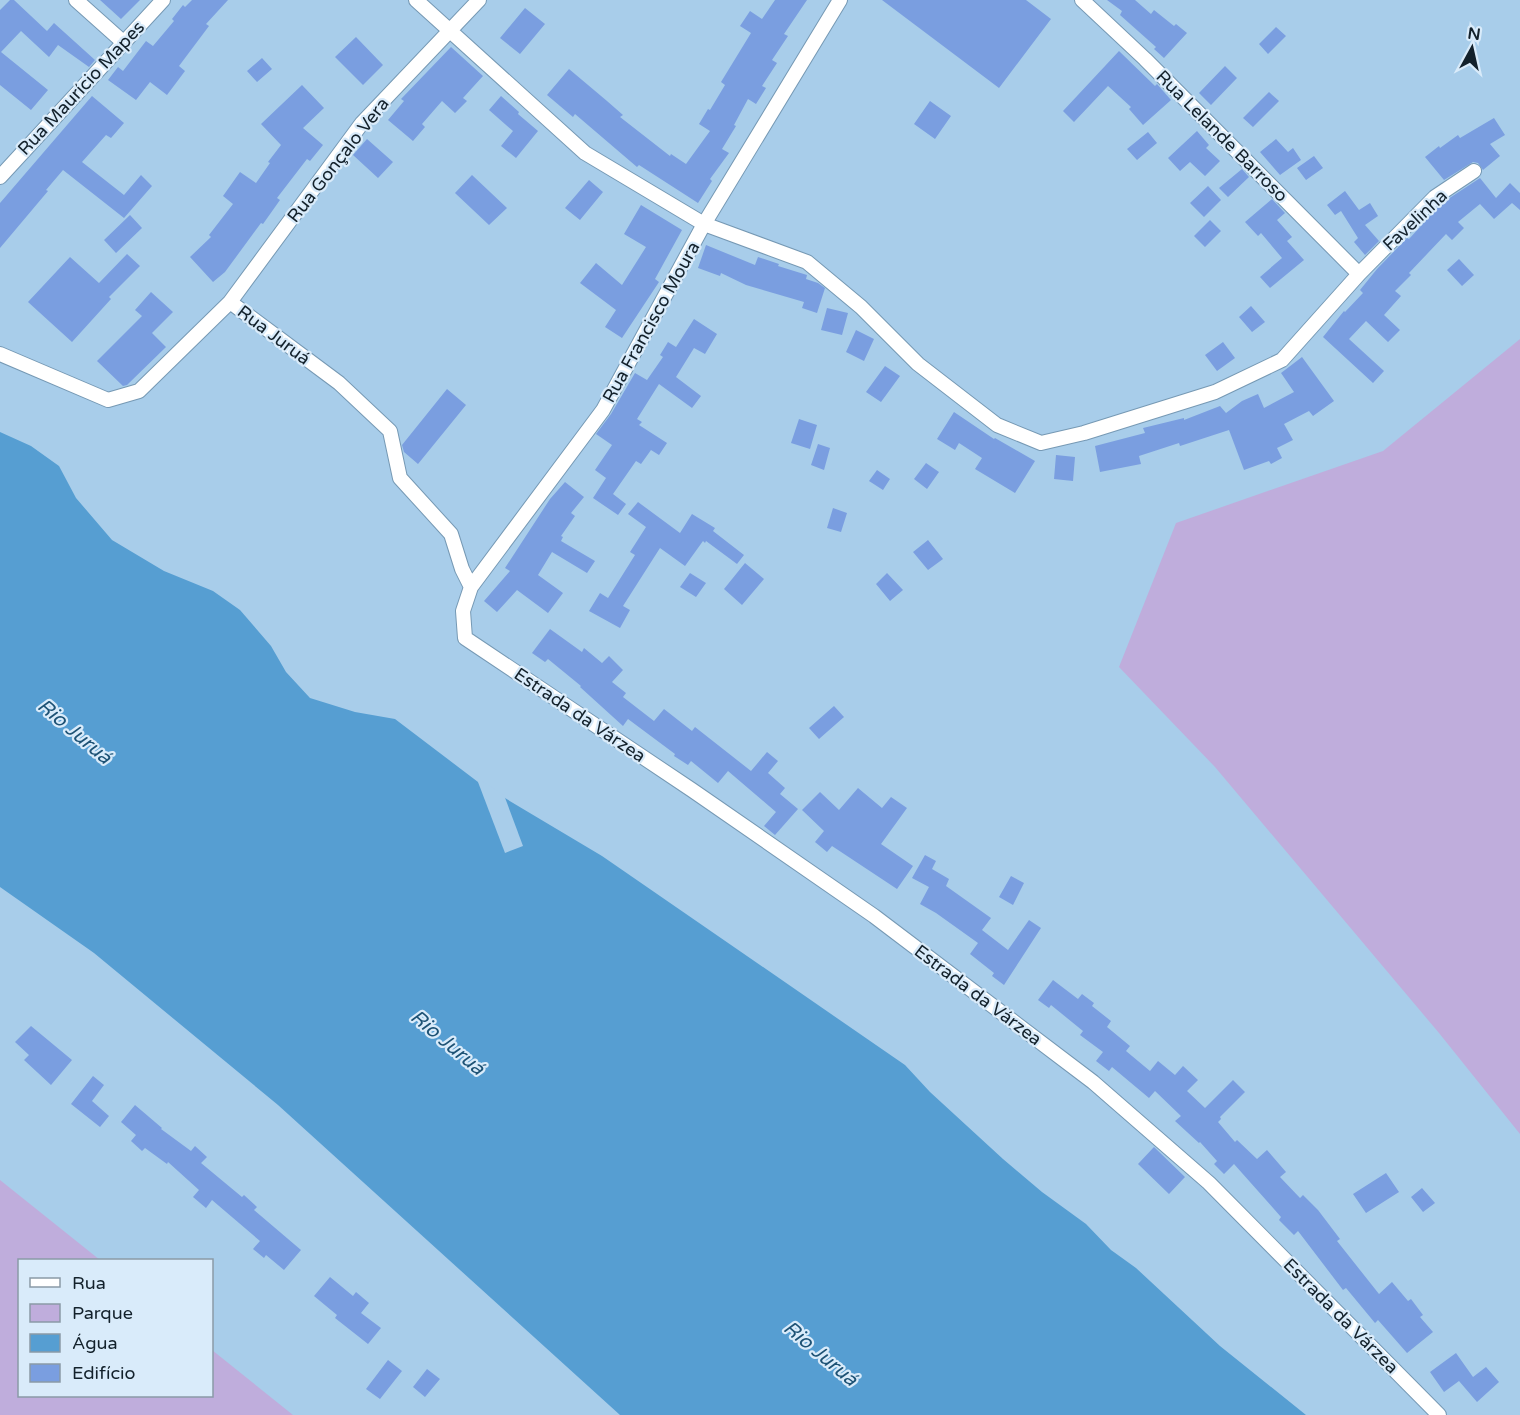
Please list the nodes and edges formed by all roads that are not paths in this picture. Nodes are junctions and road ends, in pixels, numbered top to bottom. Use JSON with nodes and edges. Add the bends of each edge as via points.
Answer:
{"nodes":[{"id":1,"x":76,"y":0,"type":"edge"},
{"id":2,"x":163,"y":0,"type":"edge"},
{"id":3,"x":416,"y":0,"type":"edge"},
{"id":4,"x":479,"y":0,"type":"edge"},
{"id":5,"x":840,"y":0,"type":"edge"},
{"id":6,"x":1082,"y":0,"type":"edge"},
{"id":7,"x":450,"y":31,"type":"junction"},
{"id":8,"x":123,"y":42,"type":"junction"},
{"id":9,"x":1474,"y":171,"type":"dead end"},
{"id":10,"x":0,"y":177,"type":"edge"},
{"id":11,"x":704,"y":224,"type":"junction"},
{"id":12,"x":1359,"y":274,"type":"junction"},
{"id":13,"x":230,"y":302,"type":"junction"},
{"id":14,"x":0,"y":354,"type":"edge"},
{"id":15,"x":471,"y":587,"type":"junction"},
{"id":16,"x":465,"y":638,"type":"joint"},
{"id":17,"x":1438,"y":1415,"type":"edge"}],
"edges":[{"from":1,"to":8,"type":"street"},
{"from":2,"to":8,"type":"street","name":"Rua Maurício Mapes"},
{"from":3,"to":7,"type":"street","name":"Favelinha"},
{"from":4,"to":7,"type":"street","name":"Rua Gonçalo Vera"},
{"from":5,"to":11,"type":"street","name":"Rua Francisco Moura"},
{"from":6,"to":12,"type":"street","name":"Rua Lelande Barroso"},
{"from":7,"to":11,"type":"street","name":"Favelinha","via":[[585,153]]},
{"from":7,"to":13,"type":"street","name":"Rua Gonçalo Vera","via":[[362,123]]},
{"from":8,"to":10,"type":"street","name":"Rua Maurício Mapes"},
{"from":9,"to":12,"type":"street","name":"Favelinha","via":[[1435,197]]},
{"from":11,"to":12,"type":"street","name":"Favelinha","via":[[807,262],[861,307],[918,364],[997,425],[1041,442],[1084,433],[1215,392],[1282,360]]},
{"from":11,"to":15,"type":"street","name":"Rua Francisco Moura","via":[[603,410]]},
{"from":13,"to":14,"type":"street","name":"Rua Juruá","via":[[139,391],[108,400]]},
{"from":13,"to":15,"type":"street","name":"Rua Juruá","via":[[339,383],[390,431],[400,478],[451,534]]},
{"from":15,"to":16,"type":"street","name":"Rua Francisco Moura","via":[[463,611]]},
{"from":16,"to":17,"type":"street","name":"Estrada da Várzea","via":[[874,916],[1093,1082],[1209,1183]]}]}
